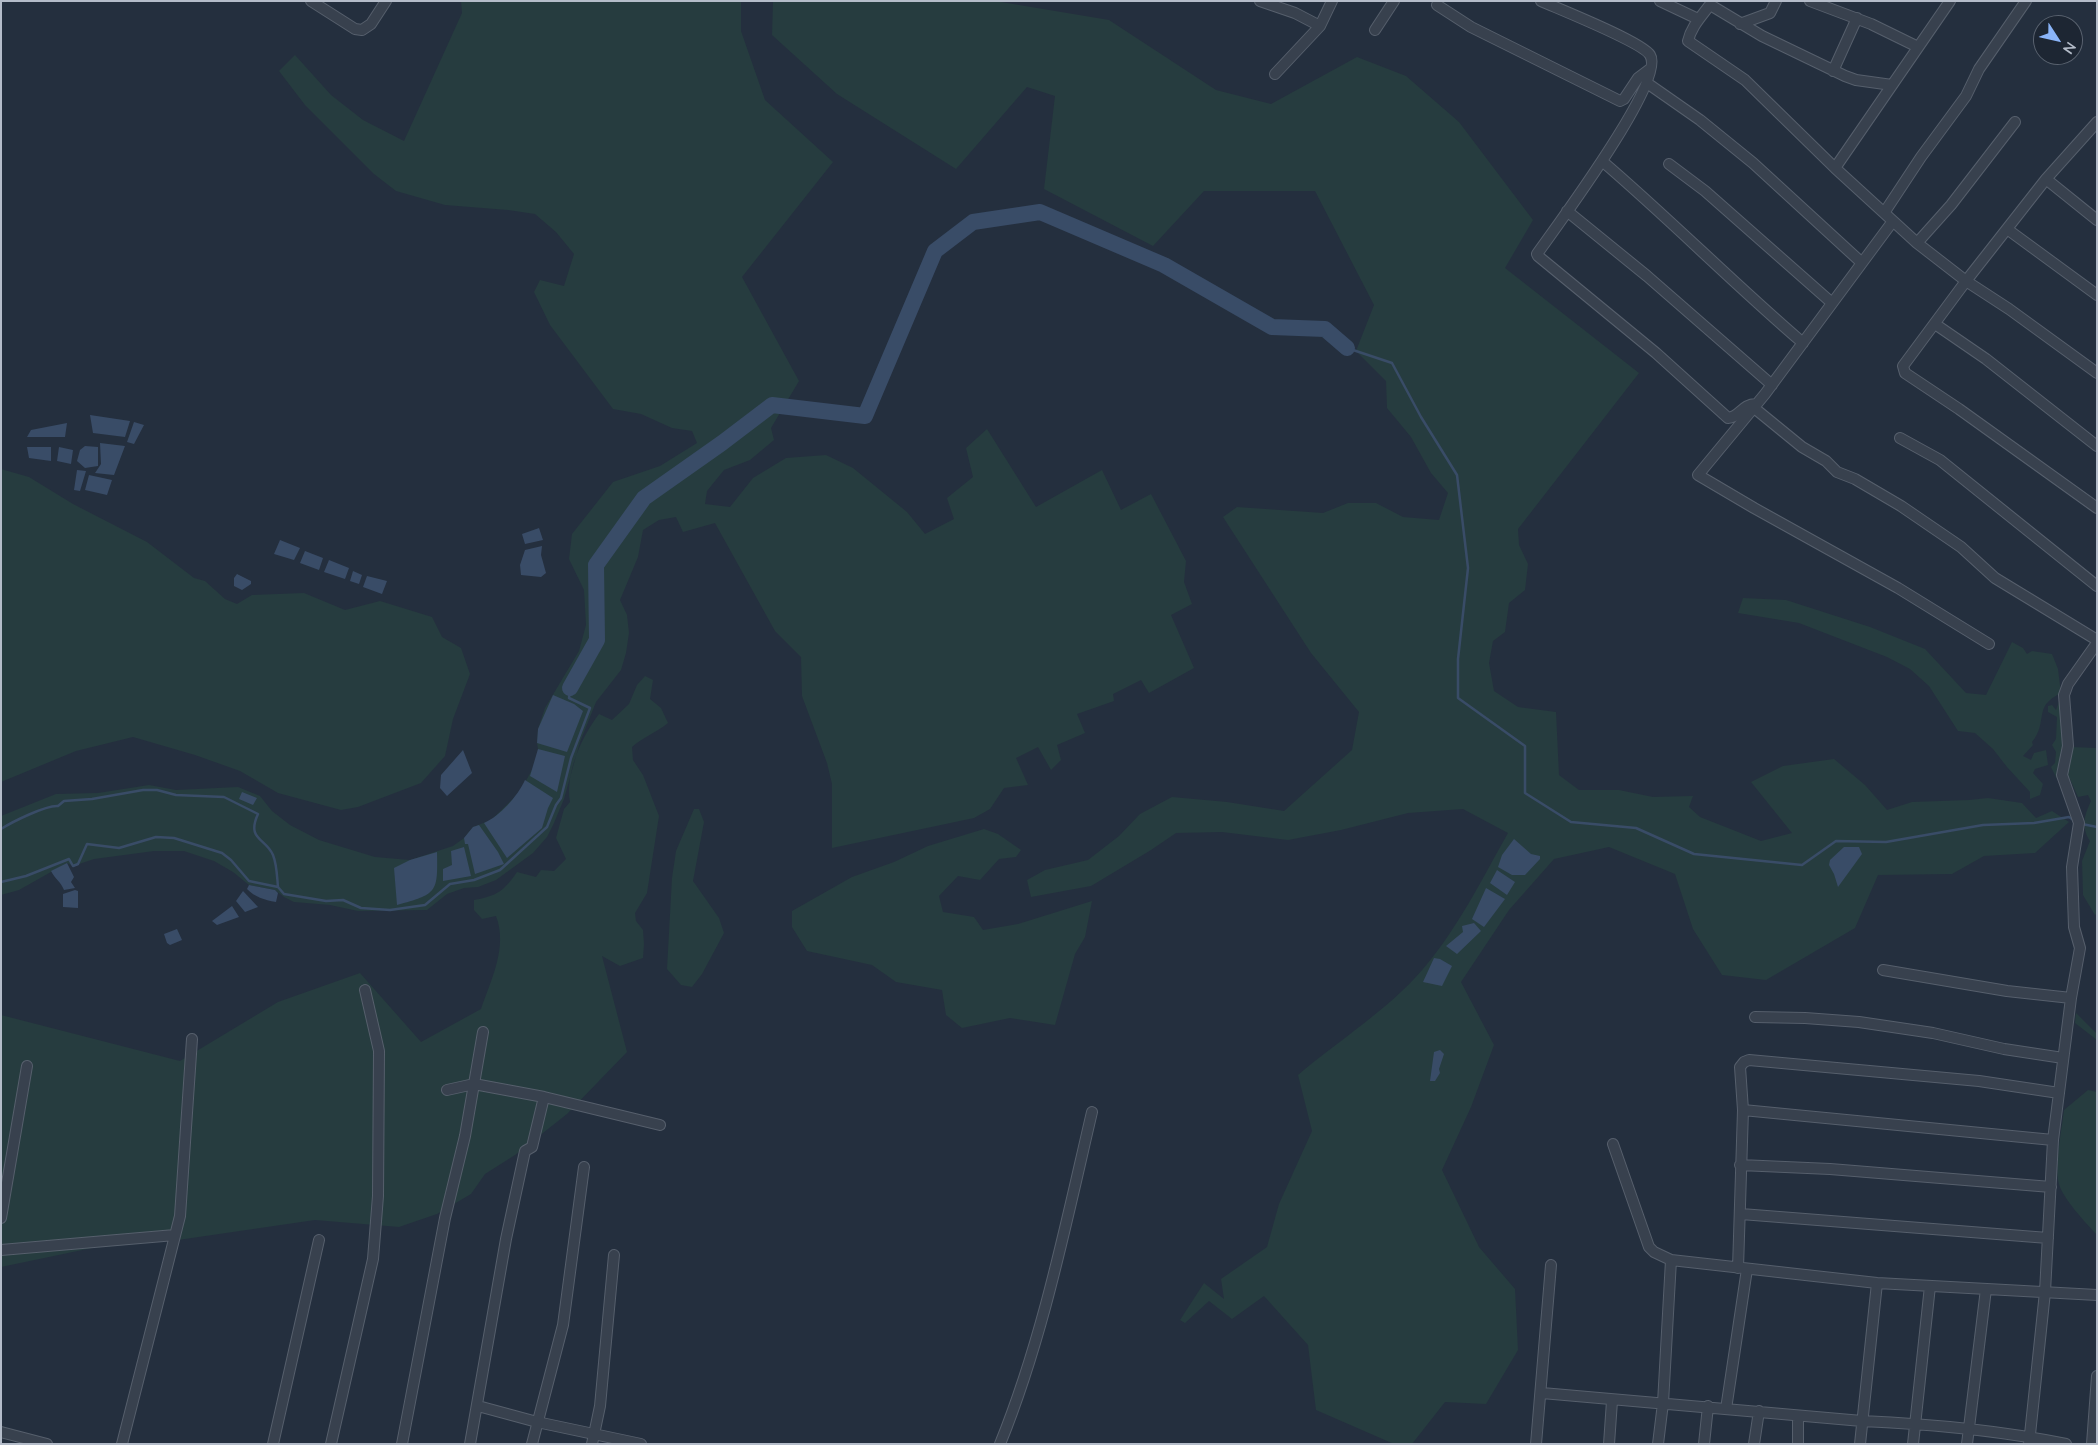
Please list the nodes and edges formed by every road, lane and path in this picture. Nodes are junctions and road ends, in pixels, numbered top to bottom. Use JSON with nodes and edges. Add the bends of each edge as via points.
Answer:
{"nodes":[{"id":1,"x":311,"y":1,"type":"edge"},
{"id":2,"x":386,"y":1,"type":"edge"},
{"id":3,"x":1260,"y":1,"type":"edge"},
{"id":4,"x":1332,"y":1,"type":"edge"},
{"id":5,"x":1394,"y":1,"type":"edge"},
{"id":6,"x":1541,"y":1,"type":"edge"},
{"id":7,"x":1660,"y":1,"type":"edge"},
{"id":8,"x":1776,"y":1,"type":"edge"},
{"id":9,"x":1810,"y":1,"type":"edge"},
{"id":10,"x":1950,"y":1,"type":"edge"},
{"id":11,"x":2026,"y":1,"type":"edge"},
{"id":12,"x":1437,"y":6,"type":"dead end"},
{"id":13,"x":1857,"y":18,"type":"junction"},
{"id":14,"x":1698,"y":19,"type":"junction"},
{"id":15,"x":1740,"y":24,"type":"junction"},
{"id":16,"x":1320,"y":26,"type":"junction"},
{"id":17,"x":1375,"y":30,"type":"dead end"},
{"id":18,"x":1918,"y":47,"type":"junction"},
{"id":19,"x":1650,"y":69,"type":"junction"},
{"id":20,"x":1832,"y":70,"type":"junction"},
{"id":21,"x":1275,"y":74,"type":"dead end"},
{"id":22,"x":1647,"y":83,"type":"junction"},
{"id":23,"x":1892,"y":85,"type":"junction"},
{"id":24,"x":2015,"y":122,"type":"dead end"},
{"id":25,"x":2097,"y":122,"type":"edge"},
{"id":26,"x":2093,"y":135,"type":"edge"},
{"id":27,"x":1602,"y":161,"type":"junction"},
{"id":28,"x":1669,"y":164,"type":"dead end"},
{"id":29,"x":1835,"y":168,"type":"junction"},
{"id":30,"x":2046,"y":179,"type":"junction"},
{"id":31,"x":1567,"y":211,"type":"junction"},
{"id":32,"x":1884,"y":213,"type":"junction"},
{"id":33,"x":2097,"y":220,"type":"edge"},
{"id":34,"x":1892,"y":221,"type":"junction"},
{"id":35,"x":2007,"y":229,"type":"junction"},
{"id":36,"x":1917,"y":243,"type":"junction"},
{"id":37,"x":1862,"y":263,"type":"junction"},
{"id":38,"x":1966,"y":281,"type":"junction"},
{"id":39,"x":2097,"y":294,"type":"edge"},
{"id":40,"x":1832,"y":304,"type":"junction"},
{"id":41,"x":1935,"y":324,"type":"junction"},
{"id":42,"x":1803,"y":343,"type":"junction"},
{"id":43,"x":2097,"y":373,"type":"edge"},
{"id":44,"x":1772,"y":385,"type":"junction"},
{"id":45,"x":1755,"y":406,"type":"junction"},
{"id":46,"x":1900,"y":438,"type":"dead end"},
{"id":47,"x":2097,"y":446,"type":"edge"},
{"id":48,"x":2097,"y":508,"type":"edge"},
{"id":49,"x":2097,"y":586,"type":"edge"},
{"id":50,"x":2097,"y":642,"type":"edge"},
{"id":51,"x":1989,"y":644,"type":"dead end"},
{"id":52,"x":1883,"y":970,"type":"dead end"},
{"id":53,"x":365,"y":990,"type":"dead end"},
{"id":54,"x":2071,"y":998,"type":"junction"},
{"id":55,"x":1755,"y":1017,"type":"dead end"},
{"id":56,"x":483,"y":1032,"type":"dead end"},
{"id":57,"x":192,"y":1040,"type":"dead end"},
{"id":58,"x":2064,"y":1058,"type":"junction"},
{"id":59,"x":27,"y":1066,"type":"dead end"},
{"id":60,"x":474,"y":1084,"type":"junction"},
{"id":61,"x":447,"y":1090,"type":"dead end"},
{"id":62,"x":2059,"y":1093,"type":"junction"},
{"id":63,"x":544,"y":1097,"type":"junction"},
{"id":64,"x":1743,"y":1110,"type":"junction"},
{"id":65,"x":1092,"y":1112,"type":"dead end"},
{"id":66,"x":660,"y":1125,"type":"dead end"},
{"id":67,"x":2053,"y":1140,"type":"junction"},
{"id":68,"x":1613,"y":1144,"type":"dead end"},
{"id":69,"x":1740,"y":1165,"type":"junction"},
{"id":70,"x":584,"y":1167,"type":"dead end"},
{"id":71,"x":2051,"y":1187,"type":"junction"},
{"id":72,"x":1741,"y":1214,"type":"junction"},
{"id":73,"x":1,"y":1218,"type":"edge"},
{"id":74,"x":175,"y":1235,"type":"junction"},
{"id":75,"x":2048,"y":1238,"type":"junction"},
{"id":76,"x":319,"y":1240,"type":"dead end"},
{"id":77,"x":1,"y":1250,"type":"edge"},
{"id":78,"x":614,"y":1255,"type":"dead end"},
{"id":79,"x":1671,"y":1260,"type":"junction"},
{"id":80,"x":1551,"y":1265,"type":"dead end"},
{"id":81,"x":1743,"y":1268,"type":"junction"},
{"id":82,"x":1877,"y":1284,"type":"junction"},
{"id":83,"x":1930,"y":1286,"type":"junction"},
{"id":84,"x":1986,"y":1289,"type":"junction"},
{"id":85,"x":2045,"y":1292,"type":"junction"},
{"id":86,"x":2097,"y":1295,"type":"edge"},
{"id":87,"x":2097,"y":1376,"type":"edge"},
{"id":88,"x":1542,"y":1393,"type":"junction"},
{"id":89,"x":1612,"y":1401,"type":"junction"},
{"id":90,"x":1663,"y":1403,"type":"junction"},
{"id":91,"x":478,"y":1406,"type":"junction"},
{"id":92,"x":1708,"y":1406,"type":"junction"},
{"id":93,"x":1726,"y":1409,"type":"junction"},
{"id":94,"x":1759,"y":1411,"type":"junction"},
{"id":95,"x":1798,"y":1416,"type":"junction"},
{"id":96,"x":1862,"y":1421,"type":"junction"},
{"id":97,"x":537,"y":1422,"type":"junction"},
{"id":98,"x":1915,"y":1423,"type":"junction"},
{"id":99,"x":1969,"y":1429,"type":"junction"},
{"id":100,"x":1,"y":1432,"type":"edge"},
{"id":101,"x":593,"y":1439,"type":"edge"},
{"id":102,"x":2030,"y":1440,"type":"edge"},
{"id":103,"x":47,"y":1444,"type":"edge"},
{"id":104,"x":122,"y":1444,"type":"edge"},
{"id":105,"x":273,"y":1444,"type":"edge"},
{"id":106,"x":331,"y":1444,"type":"edge"},
{"id":107,"x":402,"y":1444,"type":"edge"},
{"id":108,"x":470,"y":1444,"type":"edge"},
{"id":109,"x":532,"y":1444,"type":"edge"},
{"id":110,"x":641,"y":1444,"type":"edge"},
{"id":111,"x":1000,"y":1444,"type":"edge"},
{"id":112,"x":1536,"y":1444,"type":"edge"},
{"id":113,"x":1609,"y":1444,"type":"edge"},
{"id":114,"x":1658,"y":1444,"type":"edge"},
{"id":115,"x":1704,"y":1444,"type":"edge"},
{"id":116,"x":1754,"y":1444,"type":"edge"},
{"id":117,"x":1798,"y":1444,"type":"edge"},
{"id":118,"x":1860,"y":1444,"type":"edge"},
{"id":119,"x":1913,"y":1444,"type":"edge"},
{"id":120,"x":1967,"y":1444,"type":"edge"},
{"id":121,"x":2066,"y":1444,"type":"edge"},
{"id":122,"x":2092,"y":1444,"type":"edge"}],
"edges":[{"from":1,"to":2,"type":"street","via":[[355,29],[362,30],[371,24]]},
{"from":3,"to":16,"type":"street"},
{"from":4,"to":16,"type":"street"},
{"from":5,"to":17,"type":"street"},
{"from":6,"to":19,"type":"street","via":[[1649,53],[1652,60]]},
{"from":7,"to":14,"type":"street"},
{"from":8,"to":15,"type":"street","via":[[1770,12]]},
{"from":9,"to":13,"type":"street"},
{"from":10,"to":18,"type":"street"},
{"from":11,"to":32,"type":"street","via":[[1979,69],[1966,96]]},
{"from":12,"to":19,"type":"street","via":[[1471,27],[1620,102]]},
{"from":13,"to":18,"type":"street"},
{"from":13,"to":20,"type":"street"},
{"from":14,"to":15,"type":"street","via":[[1712,6]]},
{"from":14,"to":29,"type":"street","via":[[1688,41],[1745,80]]},
{"from":15,"to":20,"type":"street"},
{"from":16,"to":21,"type":"street"},
{"from":18,"to":23,"type":"street"},
{"from":19,"to":22,"type":"street"},
{"from":20,"to":23,"type":"street","via":[[1856,80]]},
{"from":22,"to":27,"type":"street"},
{"from":22,"to":37,"type":"street","via":[[1753,163]]},
{"from":23,"to":29,"type":"street"},
{"from":24,"to":36,"type":"street","via":[[1951,205]]},
{"from":25,"to":26,"type":"street"},
{"from":26,"to":30,"type":"street"},
{"from":27,"to":31,"type":"street"},
{"from":27,"to":42,"type":"street"},
{"from":28,"to":40,"type":"street","via":[[1705,191]]},
{"from":29,"to":32,"type":"street"},
{"from":30,"to":33,"type":"street"},
{"from":30,"to":35,"type":"street"},
{"from":31,"to":44,"type":"street"},
{"from":31,"to":45,"type":"street","via":[[1538,256],[1656,353],[1728,418],[1746,406]]},
{"from":32,"to":34,"type":"street"},
{"from":34,"to":36,"type":"street"},
{"from":34,"to":37,"type":"street"},
{"from":35,"to":38,"type":"street"},
{"from":35,"to":39,"type":"street"},
{"from":36,"to":38,"type":"street"},
{"from":37,"to":40,"type":"street"},
{"from":38,"to":41,"type":"street"},
{"from":38,"to":43,"type":"street"},
{"from":40,"to":42,"type":"street"},
{"from":41,"to":47,"type":"street"},
{"from":41,"to":48,"type":"street","via":[[1903,366],[1905,373]]},
{"from":42,"to":44,"type":"street"},
{"from":44,"to":45,"type":"street"},
{"from":45,"to":50,"type":"street","via":[[1837,472],[1901,506],[1952,540],[1995,578]]},
{"from":45,"to":51,"type":"street","via":[[1698,475],[1898,588]]},
{"from":46,"to":49,"type":"street","via":[[1940,460]]},
{"from":50,"to":54,"type":"street","via":[[2064,695],[2068,746],[2062,775],[2079,823],[2072,867],[2074,927],[2080,948]]},
{"from":52,"to":54,"type":"street","via":[[2006,991]]},
{"from":53,"to":106,"type":"street","via":[[379,1051],[373,1259]]},
{"from":54,"to":58,"type":"street"},
{"from":55,"to":58,"type":"street","via":[[1859,1022]]},
{"from":56,"to":60,"type":"street"},
{"from":57,"to":74,"type":"street","via":[[180,1216]]},
{"from":58,"to":62,"type":"street"},
{"from":59,"to":73,"type":"street"},
{"from":60,"to":61,"type":"street"},
{"from":60,"to":63,"type":"street"},
{"from":60,"to":107,"type":"street"},
{"from":62,"to":64,"type":"street","via":[[1978,1081],[1748,1060],[1740,1067]]},
{"from":62,"to":67,"type":"street"},
{"from":63,"to":66,"type":"street"},
{"from":63,"to":91,"type":"street","via":[[532,1146],[525,1151],[506,1240]]},
{"from":64,"to":67,"type":"street"},
{"from":64,"to":69,"type":"street"},
{"from":65,"to":111,"type":"street","via":[[1056,1263],[1018,1400]]},
{"from":67,"to":71,"type":"street"},
{"from":68,"to":79,"type":"street","via":[[1648,1247]]},
{"from":69,"to":71,"type":"street"},
{"from":69,"to":72,"type":"street"},
{"from":70,"to":97,"type":"street","via":[[563,1325]]},
{"from":71,"to":75,"type":"street"},
{"from":72,"to":75,"type":"street"},
{"from":72,"to":81,"type":"street"},
{"from":74,"to":77,"type":"street"},
{"from":74,"to":104,"type":"street"},
{"from":75,"to":85,"type":"street"},
{"from":76,"to":105,"type":"street"},
{"from":78,"to":101,"type":"street","via":[[600,1406]]},
{"from":79,"to":81,"type":"street"},
{"from":79,"to":90,"type":"street"},
{"from":80,"to":88,"type":"street"},
{"from":81,"to":82,"type":"street"},
{"from":81,"to":93,"type":"street"},
{"from":82,"to":83,"type":"street"},
{"from":82,"to":96,"type":"street"},
{"from":83,"to":84,"type":"street"},
{"from":83,"to":98,"type":"street"},
{"from":84,"to":85,"type":"street"},
{"from":84,"to":99,"type":"street"},
{"from":85,"to":86,"type":"street"},
{"from":85,"to":102,"type":"street"},
{"from":87,"to":122,"type":"street"},
{"from":88,"to":89,"type":"street"},
{"from":88,"to":112,"type":"street"},
{"from":89,"to":90,"type":"street"},
{"from":89,"to":113,"type":"street"},
{"from":90,"to":92,"type":"street"},
{"from":90,"to":114,"type":"street"},
{"from":91,"to":97,"type":"street"},
{"from":91,"to":108,"type":"street"},
{"from":92,"to":93,"type":"street"},
{"from":92,"to":115,"type":"street"},
{"from":93,"to":94,"type":"street"},
{"from":94,"to":95,"type":"street"},
{"from":94,"to":116,"type":"street"},
{"from":95,"to":96,"type":"street"},
{"from":95,"to":117,"type":"street"},
{"from":96,"to":98,"type":"street"},
{"from":96,"to":118,"type":"street"},
{"from":97,"to":101,"type":"street"},
{"from":97,"to":109,"type":"street"},
{"from":98,"to":99,"type":"street"},
{"from":98,"to":119,"type":"street"},
{"from":99,"to":102,"type":"street"},
{"from":99,"to":120,"type":"street"},
{"from":100,"to":103,"type":"street"},
{"from":101,"to":110,"type":"street"},
{"from":102,"to":121,"type":"street"}]}
